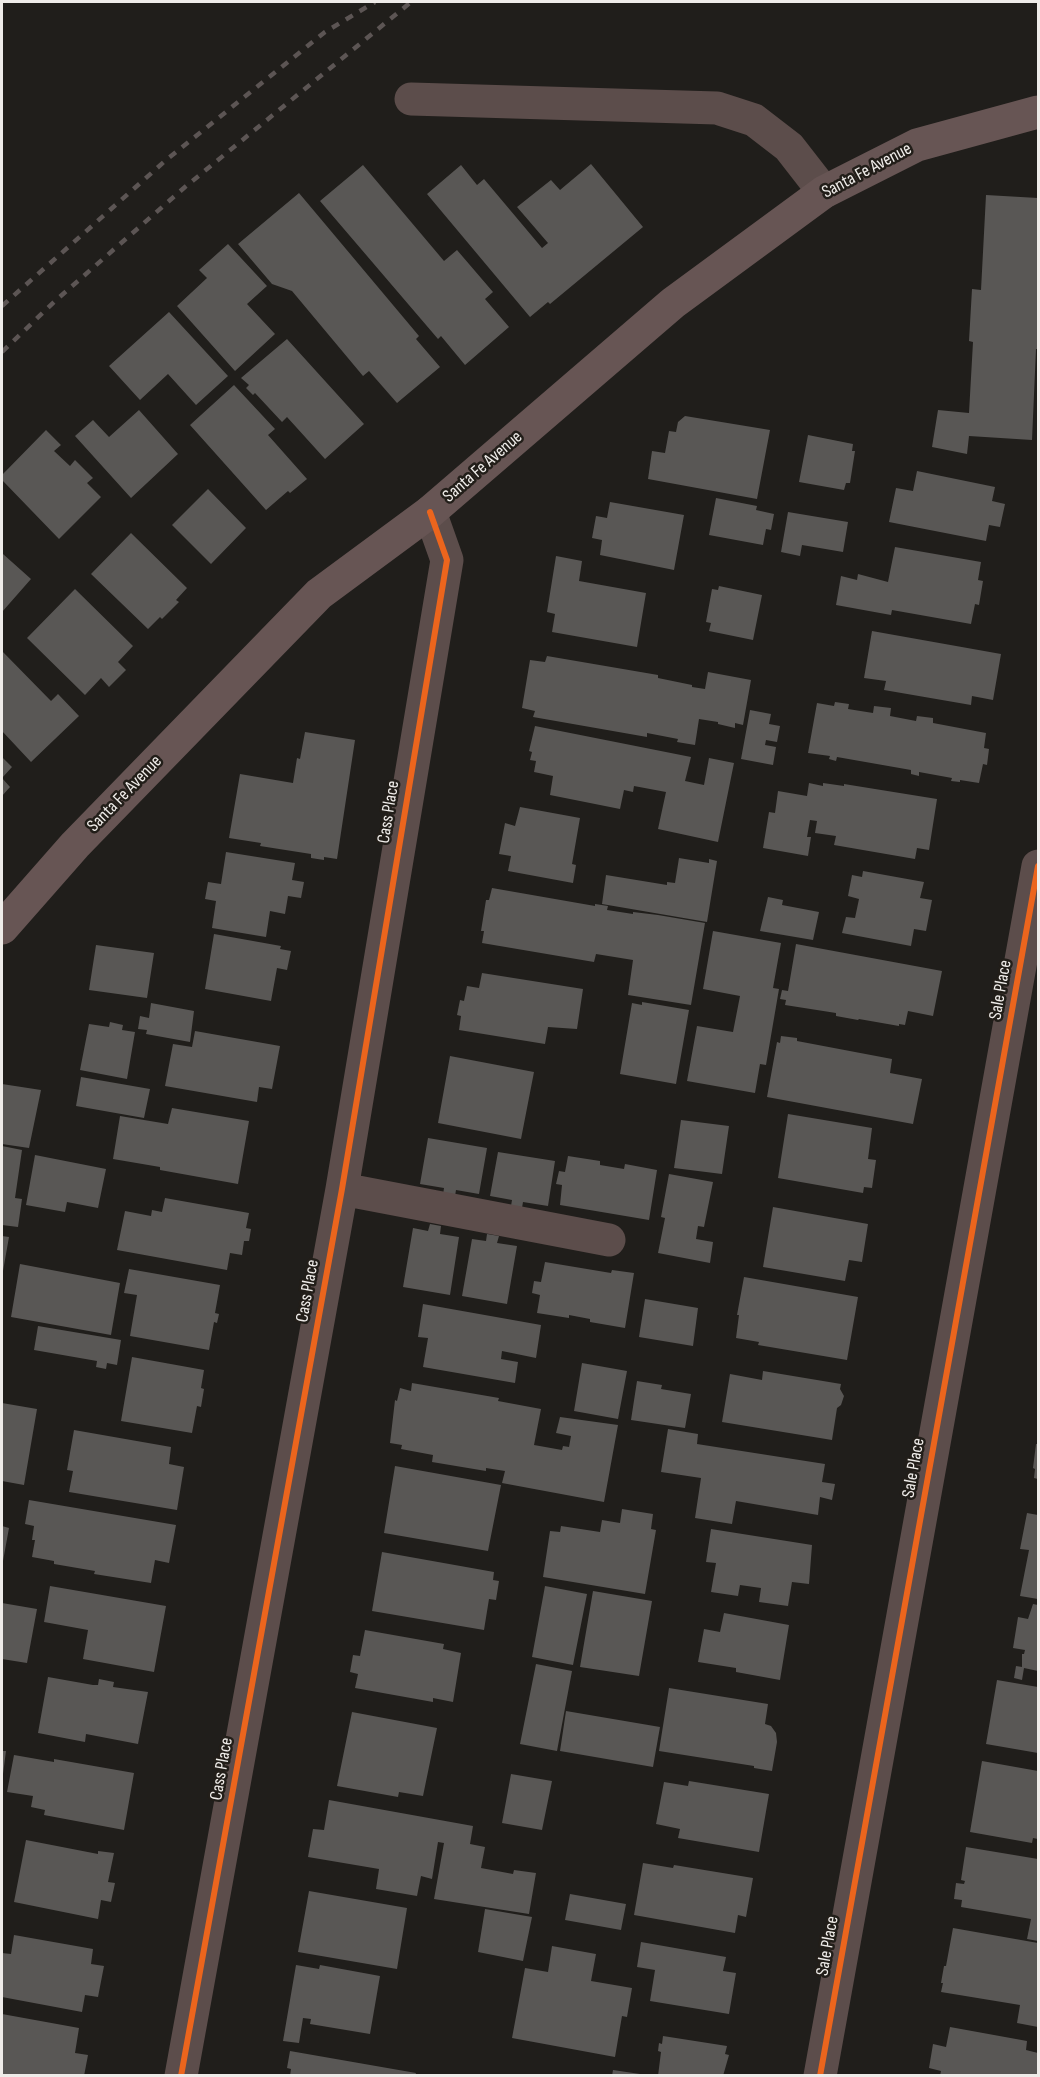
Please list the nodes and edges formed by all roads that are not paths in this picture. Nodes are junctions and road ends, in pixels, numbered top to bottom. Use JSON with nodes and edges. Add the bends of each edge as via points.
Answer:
{"nodes":[{"id":1,"x":411,"y":99,"type":"dead end"},
{"id":2,"x":1038,"y":112,"type":"edge"},
{"id":3,"x":824,"y":192,"type":"junction"},
{"id":4,"x":430,"y":512,"type":"junction"},
{"id":5,"x":1038,"y":866,"type":"edge"},
{"id":6,"x":2,"y":928,"type":"edge"},
{"id":7,"x":342,"y":1189,"type":"junction"},
{"id":8,"x":609,"y":1240,"type":"dead end"},
{"id":9,"x":181,"y":2076,"type":"edge"},
{"id":10,"x":820,"y":2076,"type":"edge"}],
"edges":[{"from":1,"to":3,"type":"street","via":[[717,108],[754,120],[789,147]]},
{"from":2,"to":3,"type":"main road","name":"Santa Fe Avenue","via":[[917,145]]},
{"from":3,"to":4,"type":"main road","name":"Santa Fe Avenue","via":[[673,303]]},
{"from":4,"to":6,"type":"main road","name":"Santa Fe Avenue","via":[[320,594],[75,845]]},
{"from":4,"to":7,"type":"street","name":"Cass Place","via":[[447,560]]},
{"from":5,"to":10,"type":"street","name":"Sale Place"},
{"from":7,"to":8,"type":"street"},
{"from":7,"to":9,"type":"street","name":"Cass Place"}]}
